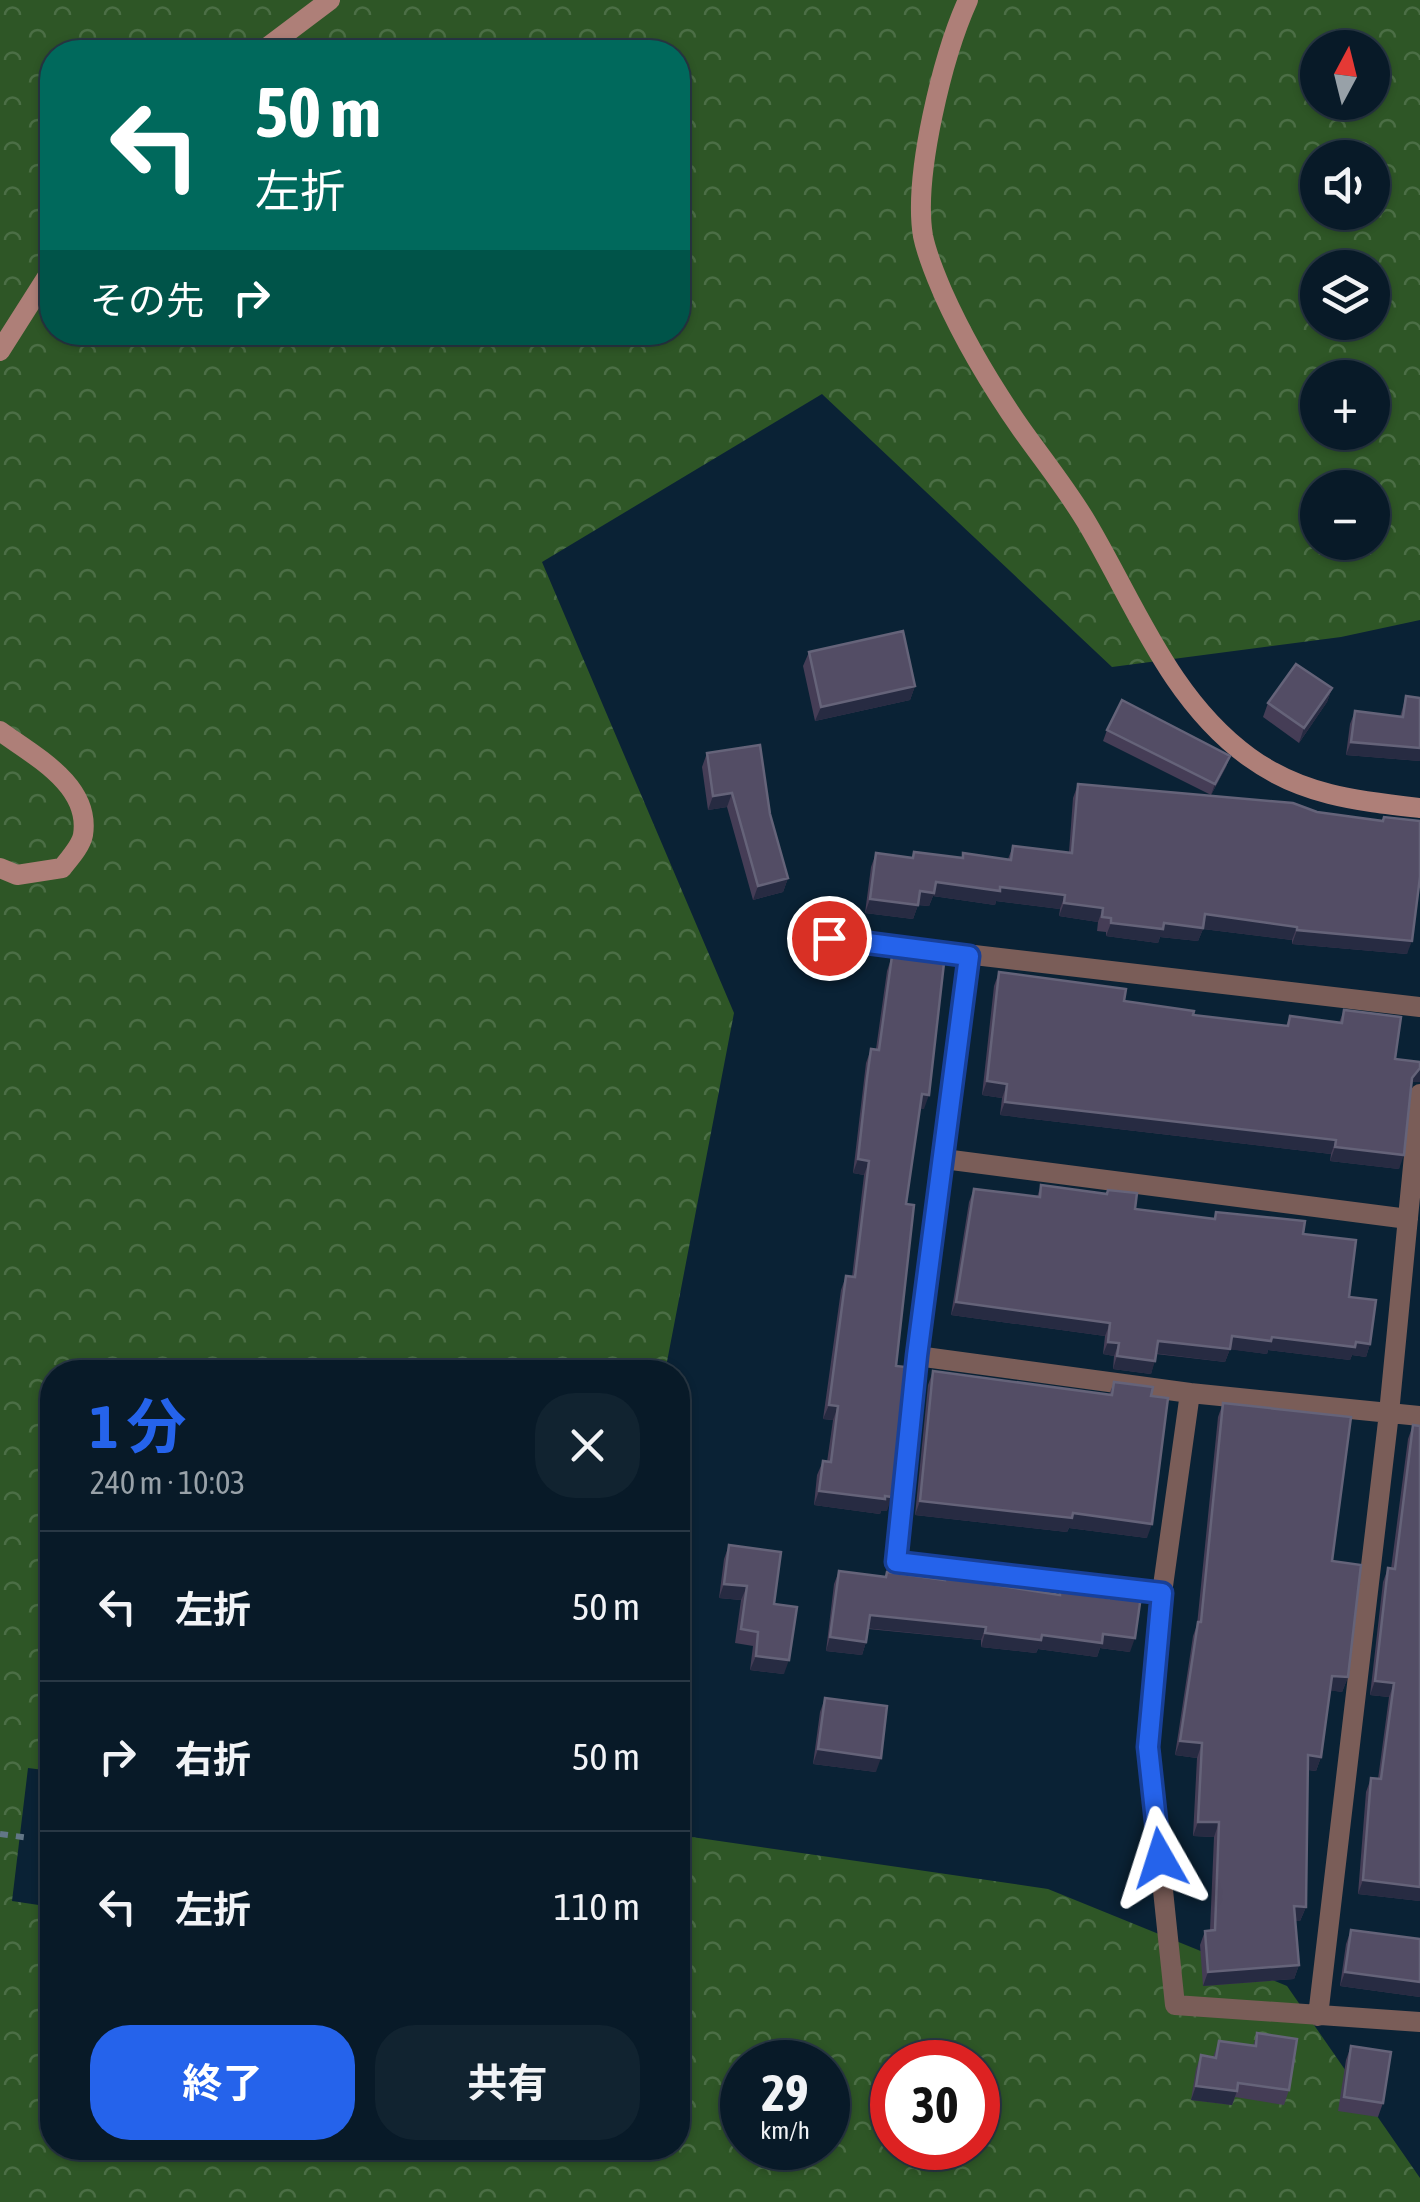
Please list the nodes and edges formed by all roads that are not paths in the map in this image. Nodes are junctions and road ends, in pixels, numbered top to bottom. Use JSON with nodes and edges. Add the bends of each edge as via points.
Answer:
{"nodes":[{"id":1,"x":330,"y":0,"type":"edge"},
{"id":2,"x":968,"y":0,"type":"edge"},
{"id":3,"x":277,"y":40,"type":"edge"},
{"id":4,"x":40,"y":288,"type":"edge"},
{"id":5,"x":0,"y":351,"type":"edge"},
{"id":6,"x":0,"y":731,"type":"edge"},
{"id":7,"x":1420,"y":808,"type":"edge"},
{"id":8,"x":0,"y":868,"type":"edge"},
{"id":9,"x":829,"y":938,"type":"dead end"},
{"id":10,"x":969,"y":956,"type":"junction"},
{"id":11,"x":1420,"y":1007,"type":"edge"},
{"id":12,"x":1420,"y":1094,"type":"edge"},
{"id":13,"x":944,"y":1159,"type":"junction"},
{"id":14,"x":1408,"y":1218,"type":"junction"},
{"id":15,"x":917,"y":1356,"type":"junction"},
{"id":16,"x":1190,"y":1393,"type":"junction"},
{"id":17,"x":1388,"y":1413,"type":"junction"},
{"id":18,"x":1420,"y":1416,"type":"edge"},
{"id":19,"x":1162,"y":1593,"type":"junction"},
{"id":20,"x":1318,"y":2016,"type":"junction"},
{"id":21,"x":1420,"y":2022,"type":"edge"}],
"edges":[{"from":1,"to":3,"type":"street"},
{"from":2,"to":7,"type":"street","via":[[935,106],[922,203],[931,266],[958,326],[1086,520],[1164,662],[1210,723],[1288,783]]},
{"from":4,"to":5,"type":"street"},
{"from":6,"to":8,"type":"street","via":[[65,780],[82,810],[83,839],[62,868],[17,874]]},
{"from":9,"to":10,"type":"street"},
{"from":10,"to":11,"type":"street"},
{"from":10,"to":13,"type":"street"},
{"from":12,"to":14,"type":"street"},
{"from":13,"to":14,"type":"street"},
{"from":13,"to":15,"type":"street"},
{"from":14,"to":17,"type":"street"},
{"from":15,"to":16,"type":"street"},
{"from":15,"to":19,"type":"street","via":[[896,1562]]},
{"from":16,"to":17,"type":"street"},
{"from":16,"to":19,"type":"street"},
{"from":17,"to":18,"type":"street"},
{"from":17,"to":20,"type":"street"},
{"from":19,"to":20,"type":"street","via":[[1148,1747],[1175,2005]]},
{"from":20,"to":21,"type":"street"}]}
